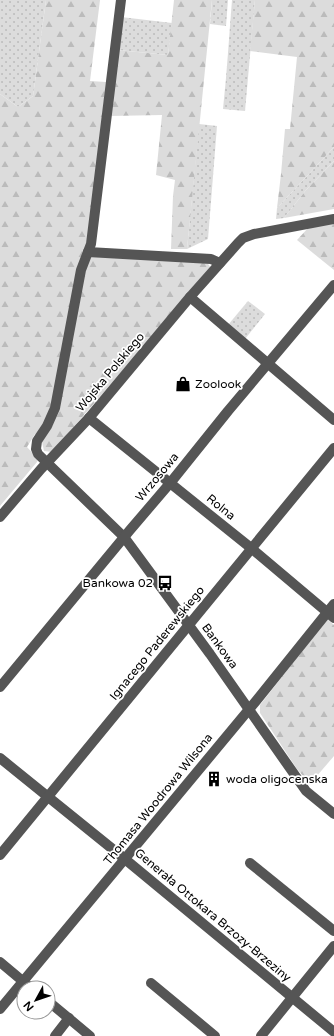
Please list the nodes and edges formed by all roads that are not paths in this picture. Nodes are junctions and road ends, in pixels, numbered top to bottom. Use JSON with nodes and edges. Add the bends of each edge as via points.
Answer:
{"nodes":[{"id":1,"x":121,"y":0,"type":"edge"},
{"id":2,"x":334,"y":219,"type":"edge"},
{"id":3,"x":88,"y":252,"type":"junction"},
{"id":4,"x":220,"y":263,"type":"junction"},
{"id":5,"x":334,"y":285,"type":"edge"},
{"id":6,"x":190,"y":297,"type":"junction"},
{"id":7,"x":268,"y":364,"type":"junction"},
{"id":8,"x":90,"y":418,"type":"junction"},
{"id":9,"x":334,"y":420,"type":"edge"},
{"id":10,"x":334,"y":448,"type":"edge"},
{"id":11,"x":47,"y":463,"type":"junction"},
{"id":12,"x":171,"y":482,"type":"junction"},
{"id":13,"x":0,"y":517,"type":"edge"},
{"id":14,"x":124,"y":537,"type":"junction"},
{"id":15,"x":252,"y":548,"type":"junction"},
{"id":16,"x":334,"y":604,"type":"edge"},
{"id":17,"x":330,"y":616,"type":"edge"},
{"id":18,"x":189,"y":625,"type":"junction"},
{"id":19,"x":0,"y":687,"type":"edge"},
{"id":20,"x":249,"y":709,"type":"junction"},
{"id":21,"x":0,"y":758,"type":"edge"},
{"id":22,"x":48,"y":796,"type":"junction"},
{"id":23,"x":334,"y":814,"type":"edge"},
{"id":24,"x":0,"y":855,"type":"edge"},
{"id":25,"x":125,"y":859,"type":"junction"},
{"id":26,"x":250,"y":862,"type":"dead end"},
{"id":27,"x":334,"y":931,"type":"edge"},
{"id":28,"x":334,"y":946,"type":"edge"},
{"id":29,"x":0,"y":962,"type":"edge"},
{"id":30,"x":22,"y":980,"type":"edge"},
{"id":31,"x":24,"y":980,"type":"edge"},
{"id":32,"x":151,"y":983,"type":"dead end"},
{"id":33,"x":16,"y":990,"type":"edge"},
{"id":34,"x":292,"y":998,"type":"junction"},
{"id":35,"x":56,"y":1007,"type":"edge"},
{"id":36,"x":0,"y":1009,"type":"edge"},
{"id":37,"x":69,"y":1018,"type":"junction"},
{"id":38,"x":334,"y":1032,"type":"edge"},
{"id":39,"x":55,"y":1036,"type":"edge"},
{"id":40,"x":90,"y":1036,"type":"edge"},
{"id":41,"x":215,"y":1036,"type":"edge"},
{"id":42,"x":261,"y":1036,"type":"edge"}],
"edges":[{"from":1,"to":3,"type":"street","name":"Bankowa","via":[[95,217]]},
{"from":2,"to":4,"type":"street","name":"Wojska Polskiego","via":[[243,238]]},
{"from":3,"to":4,"type":"street","via":[[211,259]]},
{"from":3,"to":11,"type":"street","name":"Bankowa","via":[[81,270],[55,408],[36,444],[38,454]]},
{"from":4,"to":6,"type":"street","name":"Wojska Polskiego"},
{"from":5,"to":7,"type":"street","name":"Wrzosowa"},
{"from":6,"to":7,"type":"street"},
{"from":6,"to":8,"type":"street","name":"Wojska Polskiego"},
{"from":7,"to":9,"type":"street"},
{"from":7,"to":12,"type":"street","name":"Wrzosowa"},
{"from":8,"to":11,"type":"street","name":"Wojska Polskiego"},
{"from":8,"to":12,"type":"street","name":"Rolna"},
{"from":10,"to":15,"type":"street","name":"Ignacego Paderewskiego"},
{"from":11,"to":13,"type":"street","name":"Wojska Polskiego"},
{"from":11,"to":14,"type":"street","name":"Bankowa"},
{"from":12,"to":14,"type":"street","name":"Wrzosowa"},
{"from":12,"to":15,"type":"street","name":"Rolna"},
{"from":14,"to":18,"type":"street","name":"Bankowa"},
{"from":14,"to":19,"type":"street","name":"Wrzosowa"},
{"from":15,"to":17,"type":"street","name":"Rolna"},
{"from":15,"to":18,"type":"street","name":"Ignacego Paderewskiego"},
{"from":16,"to":17,"type":"street","name":"Thomasa Woodrowa Wilsona"},
{"from":17,"to":20,"type":"street","name":"Thomasa Woodrowa Wilsona"},
{"from":18,"to":20,"type":"street","name":"Bankowa"},
{"from":18,"to":22,"type":"street","name":"Ignacego Paderewskiego"},
{"from":20,"to":23,"type":"street","name":"Bankowa","via":[[306,791]]},
{"from":20,"to":25,"type":"street","name":"Thomasa Woodrowa Wilsona"},
{"from":21,"to":22,"type":"street","name":"Generała Ottokara Brzozy-Brzeziny"},
{"from":22,"to":24,"type":"street","name":"Ignacego Paderewskiego"},
{"from":22,"to":25,"type":"street","name":"Generała Ottokara Brzozy-Brzeziny"},
{"from":25,"to":31,"type":"street","name":"Thomasa Woodrowa Wilsona"},
{"from":25,"to":34,"type":"street","name":"Generała Ottokara Brzozy-Brzeziny"},
{"from":26,"to":27,"type":"street"},
{"from":28,"to":34,"type":"street"},
{"from":29,"to":30,"type":"street"},
{"from":32,"to":41,"type":"street"},
{"from":33,"to":36,"type":"street","name":"Thomasa Woodrowa Wilsona"},
{"from":34,"to":38,"type":"street","name":"Generała Ottokara Brzozy-Brzeziny"},
{"from":34,"to":42,"type":"street"},
{"from":35,"to":37,"type":"street"},
{"from":37,"to":39,"type":"street"},
{"from":37,"to":40,"type":"street"}]}
